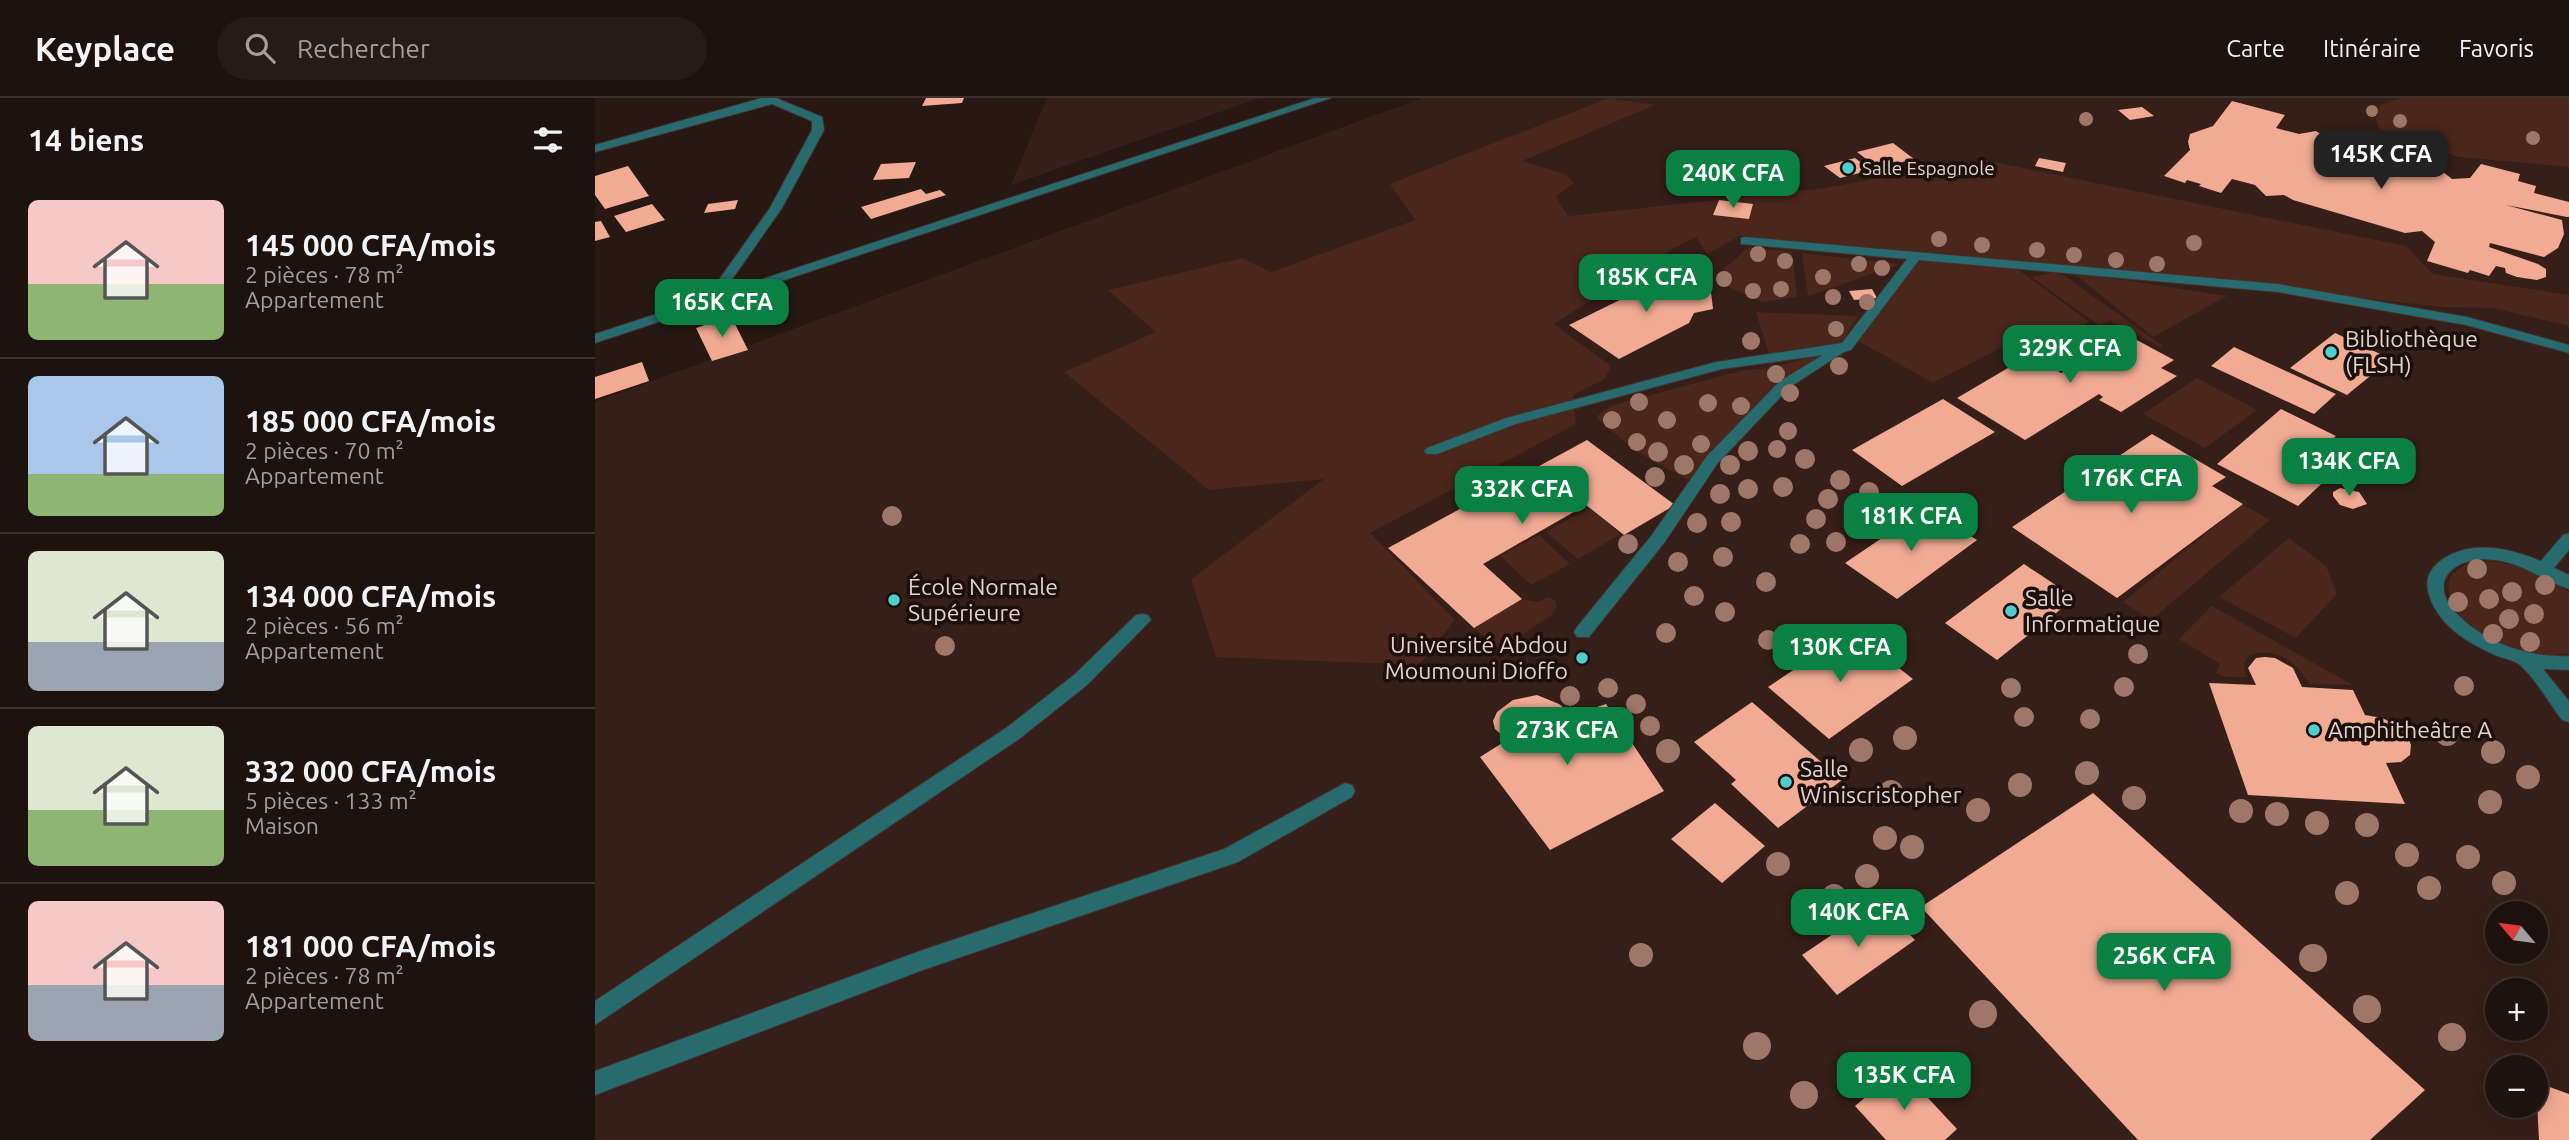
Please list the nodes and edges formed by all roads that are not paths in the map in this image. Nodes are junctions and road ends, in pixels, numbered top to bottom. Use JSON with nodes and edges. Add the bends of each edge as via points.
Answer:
{"nodes":[{"id":1,"x":1326,"y":98,"type":"edge"},
{"id":2,"x":768,"y":99,"type":"edge"},
{"id":3,"x":595,"y":149,"type":"edge"},
{"id":4,"x":1745,"y":241,"type":"dead end"},
{"id":5,"x":1916,"y":256,"type":"junction"},
{"id":6,"x":712,"y":299,"type":"junction"},
{"id":7,"x":595,"y":339,"type":"edge"},
{"id":8,"x":1846,"y":347,"type":"junction"},
{"id":9,"x":2569,"y":349,"type":"edge"},
{"id":10,"x":1432,"y":451,"type":"dead end"},
{"id":11,"x":2569,"y":539,"type":"edge"},
{"id":12,"x":2545,"y":569,"type":"junction"},
{"id":13,"x":2569,"y":583,"type":"edge"},
{"id":14,"x":1142,"y":620,"type":"dead end"},
{"id":15,"x":1583,"y":632,"type":"dead end"},
{"id":16,"x":2526,"y":660,"type":"junction"},
{"id":17,"x":2569,"y":663,"type":"edge"},
{"id":18,"x":2569,"y":715,"type":"edge"},
{"id":19,"x":1345,"y":791,"type":"dead end"},
{"id":20,"x":595,"y":1014,"type":"edge"},
{"id":21,"x":595,"y":1083,"type":"edge"}],
"edges":[{"from":1,"to":6,"type":"street"},
{"from":2,"to":3,"type":"street"},
{"from":2,"to":6,"type":"street","via":[[818,119],[818,130],[776,208]]},
{"from":4,"to":5,"type":"street"},
{"from":5,"to":8,"type":"street"},
{"from":5,"to":9,"type":"street","via":[[2278,288],[2467,321]]},
{"from":6,"to":7,"type":"street"},
{"from":8,"to":10,"type":"street","via":[[1721,365],[1511,421]]},
{"from":8,"to":15,"type":"street","via":[[1785,384],[1712,460],[1658,539]]},
{"from":11,"to":12,"type":"street"},
{"from":12,"to":13,"type":"street"},
{"from":12,"to":16,"type":"street","via":[[2512,557],[2469,555],[2440,569],[2435,586],[2443,607],[2462,629],[2491,647]]},
{"from":14,"to":20,"type":"street","via":[[1107,659],[1035,715]]},
{"from":16,"to":17,"type":"street"},
{"from":16,"to":18,"type":"street"},
{"from":19,"to":21,"type":"street","via":[[1231,856],[920,961]]}]}
